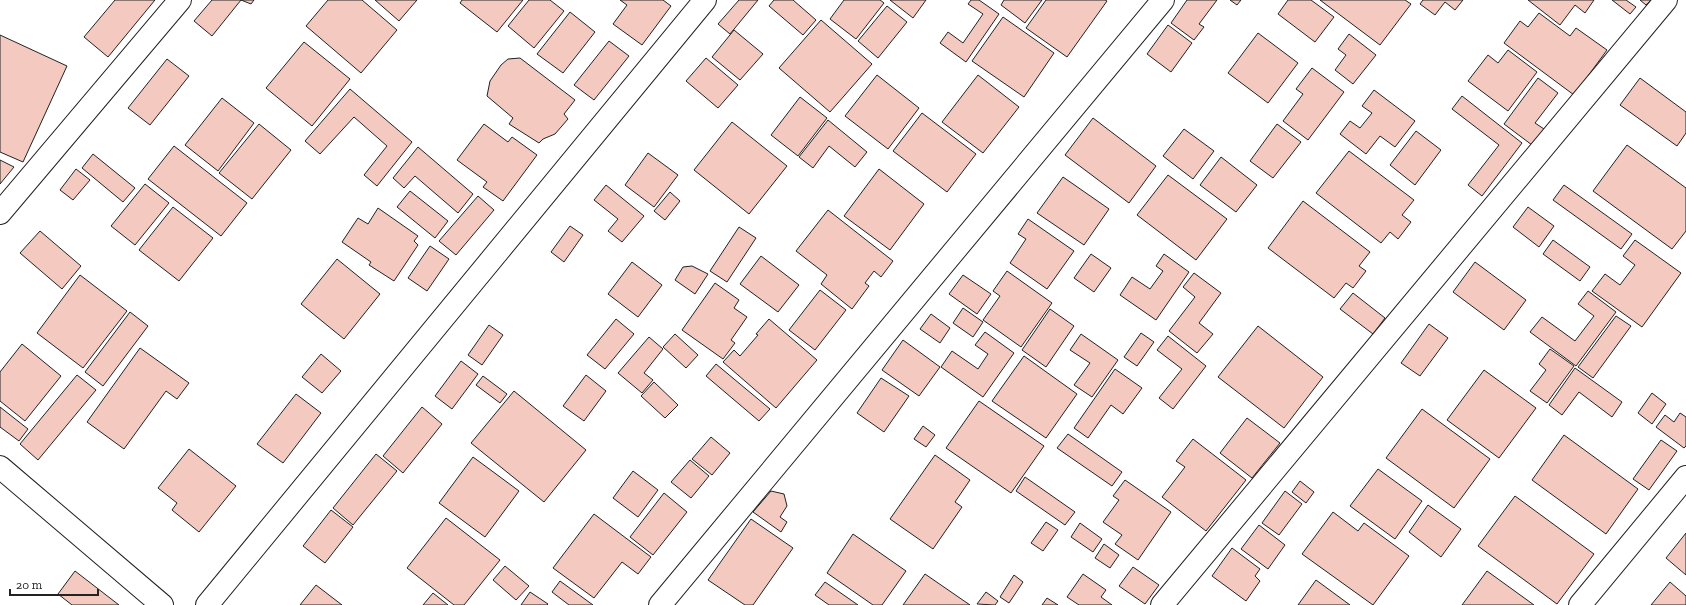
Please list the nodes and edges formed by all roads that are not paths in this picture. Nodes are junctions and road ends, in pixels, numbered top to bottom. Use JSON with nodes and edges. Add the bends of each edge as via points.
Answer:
{"nodes":[{"id":1,"x":180,"y":0,"type":"edge"},
{"id":2,"x":705,"y":0,"type":"edge"},
{"id":3,"x":1163,"y":0,"type":"edge"},
{"id":4,"x":1666,"y":0,"type":"edge"},
{"id":5,"x":0,"y":213,"type":"edge"},
{"id":6,"x":0,"y":467,"type":"edge"},
{"id":7,"x":1686,"y":477,"type":"edge"},
{"id":8,"x":162,"y":605,"type":"edge"},
{"id":9,"x":207,"y":605,"type":"edge"},
{"id":10,"x":660,"y":605,"type":"edge"},
{"id":11,"x":1162,"y":605,"type":"edge"},
{"id":12,"x":1580,"y":605,"type":"edge"}],
"edges":[{"from":1,"to":5,"type":"street"},
{"from":2,"to":9,"type":"street"},
{"from":3,"to":10,"type":"street"},
{"from":4,"to":11,"type":"street"},
{"from":6,"to":8,"type":"street"},
{"from":7,"to":12,"type":"street"}]}
